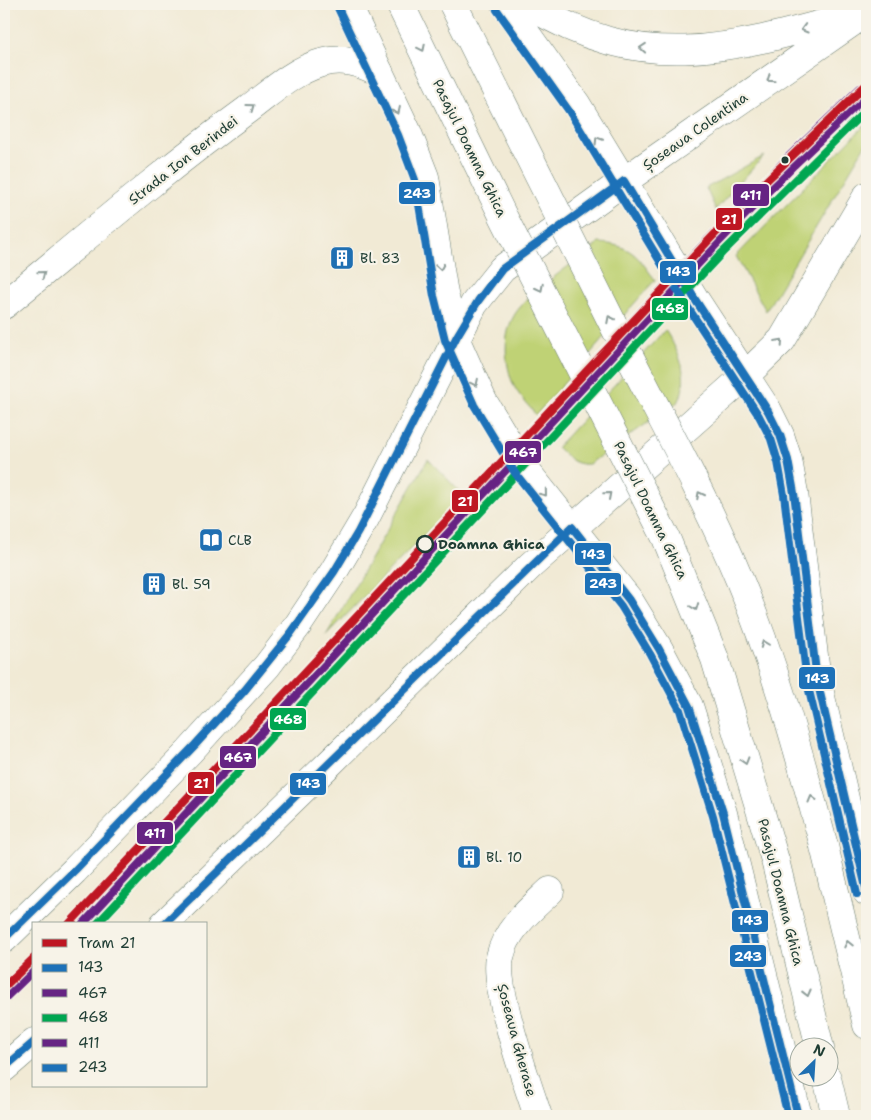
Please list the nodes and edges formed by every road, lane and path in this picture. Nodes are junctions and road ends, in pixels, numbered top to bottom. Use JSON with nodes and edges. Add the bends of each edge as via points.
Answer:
{"nodes":[{"id":1,"x":346,"y":4,"type":"edge"},
{"id":2,"x":400,"y":4,"type":"edge"},
{"id":3,"x":453,"y":4,"type":"edge"},
{"id":4,"x":505,"y":4,"type":"edge"},
{"id":5,"x":528,"y":4,"type":"edge"},
{"id":6,"x":867,"y":12,"type":"edge"},
{"id":7,"x":379,"y":72,"type":"junction"},
{"id":8,"x":624,"y":181,"type":"junction"},
{"id":9,"x":867,"y":196,"type":"edge"},
{"id":10,"x":4,"y":305,"type":"edge"},
{"id":11,"x":455,"y":338,"type":"junction"},
{"id":12,"x":745,"y":376,"type":"junction"},
{"id":13,"x":572,"y":527,"type":"junction"},
{"id":14,"x":550,"y":891,"type":"dead end"},
{"id":15,"x":867,"y":892,"type":"edge"},
{"id":16,"x":166,"y":922,"type":"edge"},
{"id":17,"x":4,"y":939,"type":"edge"},
{"id":18,"x":867,"y":1025,"type":"edge"},
{"id":19,"x":818,"y":1038,"type":"edge"},
{"id":20,"x":32,"y":1044,"type":"edge"},
{"id":21,"x":4,"y":1068,"type":"edge"},
{"id":22,"x":829,"y":1088,"type":"edge"},
{"id":23,"x":538,"y":1116,"type":"edge"},
{"id":24,"x":798,"y":1116,"type":"edge"},
{"id":25,"x":836,"y":1116,"type":"edge"}],
"edges":[{"from":1,"to":7,"type":"main road"},
{"from":2,"to":19,"type":"main road","name":"Pasajul Doamna Ghica","one_way":true,"bridge":true,"via":[[666,538],[686,585],[715,659],[775,860]]},
{"from":18,"to":3,"type":"main road","one_way":true,"bridge":true,"via":[[797,744],[768,653],[740,581],[711,517]]},
{"from":8,"to":4,"type":"main road","one_way":true,"via":[[576,105]]},
{"from":6,"to":5,"type":"main road","one_way":true,"via":[[763,41],[711,49],[673,50],[624,46],[583,32]]},
{"from":6,"to":8,"type":"main road","name":"Șoseaua Colentina","one_way":true},
{"from":10,"to":7,"type":"main road","name":"Strada Ion Berindei","one_way":true,"via":[[207,139],[303,69],[322,62],[343,60]]},
{"from":7,"to":11,"type":"main road","one_way":true,"via":[[425,177],[444,294]]},
{"from":8,"to":11,"type":"main road","name":"Șoseaua Colentina","via":[[502,270],[474,304]]},
{"from":8,"to":12,"type":"main road"},
{"from":12,"to":9,"type":"main road","one_way":true,"via":[[782,340]]},
{"from":11,"to":13,"type":"main road","one_way":true,"via":[[483,401],[512,451]]},
{"from":11,"to":17,"type":"main road","name":"Șoseaua Colentina","via":[[366,517],[298,625],[267,666],[195,746]]},
{"from":13,"to":12,"type":"main road","one_way":true},
{"from":12,"to":15,"type":"main road","via":[[768,411],[788,460],[816,680]]},
{"from":13,"to":16,"type":"main road"},
{"from":13,"to":24,"type":"main road","via":[[629,600],[660,648],[689,706],[723,813]]},
{"from":14,"to":23,"type":"main road","name":"Șoseaua Gherase","via":[[509,935],[500,957],[500,980]]},
{"from":20,"to":21,"type":"main road"},
{"from":22,"to":25,"type":"main road"}]}
